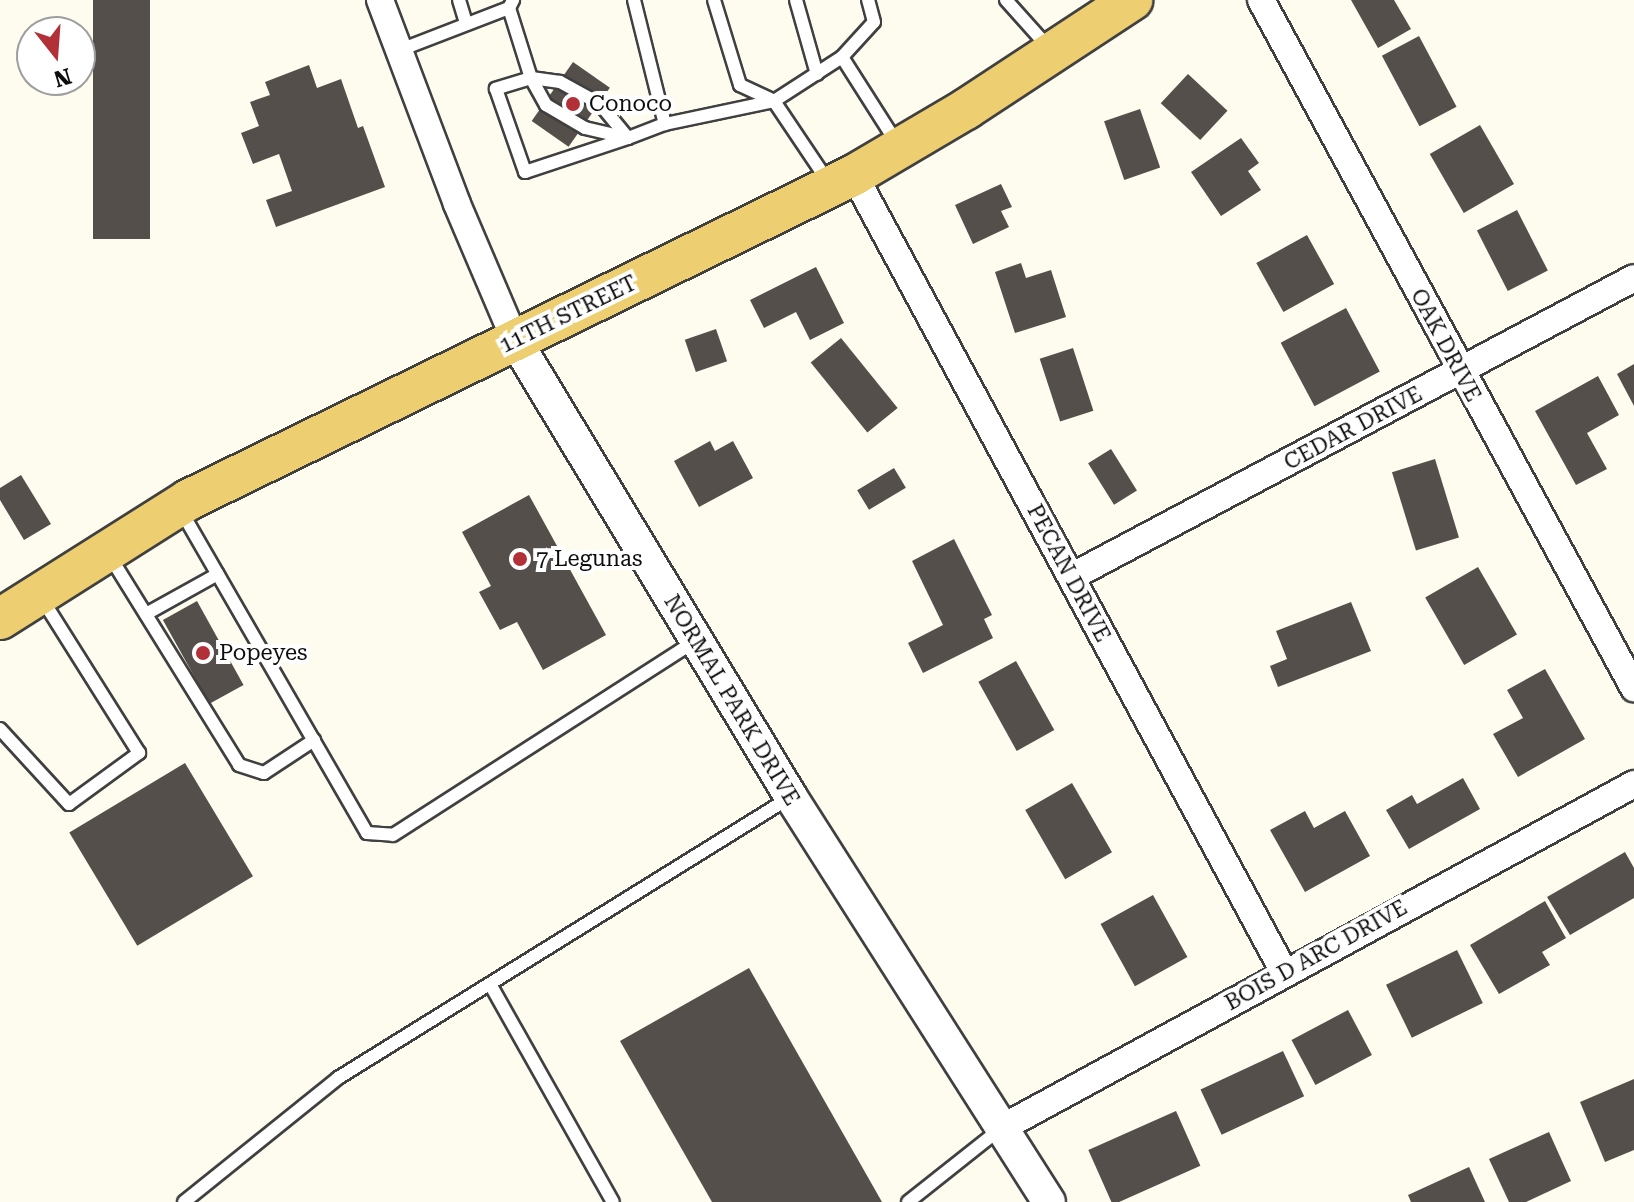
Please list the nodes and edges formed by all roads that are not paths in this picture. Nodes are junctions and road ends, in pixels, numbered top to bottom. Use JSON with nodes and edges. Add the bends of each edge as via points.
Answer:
{"nodes":[{"id":1,"x":380,"y":0,"type":"edge"},
{"id":2,"x":459,"y":0,"type":"edge"},
{"id":3,"x":634,"y":0,"type":"edge"},
{"id":4,"x":714,"y":0,"type":"edge"},
{"id":5,"x":796,"y":0,"type":"edge"},
{"id":6,"x":868,"y":0,"type":"edge"},
{"id":7,"x":1006,"y":0,"type":"edge"},
{"id":8,"x":1132,"y":0,"type":"edge"},
{"id":9,"x":1261,"y":0,"type":"edge"},
{"id":10,"x":511,"y":4,"type":"edge"},
{"id":11,"x":466,"y":23,"type":"junction"},
{"id":12,"x":400,"y":50,"type":"junction"},
{"id":13,"x":1053,"y":52,"type":"junction"},
{"id":14,"x":842,"y":57,"type":"junction"},
{"id":15,"x":817,"y":74,"type":"junction"},
{"id":16,"x":531,"y":78,"type":"junction"},
{"id":17,"x":774,"y":101,"type":"junction"},
{"id":18,"x":665,"y":124,"type":"junction"},
{"id":19,"x":628,"y":138,"type":"junction"},
{"id":20,"x":900,"y":148,"type":"junction"},
{"id":21,"x":843,"y":180,"type":"junction"},
{"id":22,"x":1634,"y":278,"type":"edge"},
{"id":23,"x":515,"y":340,"type":"junction"},
{"id":24,"x":1460,"y":371,"type":"junction"},
{"id":25,"x":179,"y":506,"type":"junction"},
{"id":26,"x":106,"y":550,"type":"junction"},
{"id":27,"x":218,"y":574,"type":"junction"},
{"id":28,"x":1071,"y":577,"type":"junction"},
{"id":29,"x":38,"y":593,"type":"junction"},
{"id":30,"x":146,"y":614,"type":"junction"},
{"id":31,"x":0,"y":619,"type":"edge"},
{"id":32,"x":696,"y":641,"type":"junction"},
{"id":33,"x":1634,"y":688,"type":"edge"},
{"id":34,"x":0,"y":729,"type":"edge"},
{"id":35,"x":314,"y":740,"type":"junction"},
{"id":36,"x":1634,"y":784,"type":"edge"},
{"id":37,"x":791,"y":797,"type":"junction"},
{"id":38,"x":1284,"y":972,"type":"junction"},
{"id":39,"x":490,"y":984,"type":"junction"},
{"id":40,"x":1000,"y":1129,"type":"junction"},
{"id":41,"x":184,"y":1202,"type":"edge"},
{"id":42,"x":613,"y":1202,"type":"edge"},
{"id":43,"x":908,"y":1202,"type":"edge"},
{"id":44,"x":1049,"y":1202,"type":"edge"}],
"edges":[{"from":1,"to":12,"type":"street","name":"NORMAL PARK DRIVE"},
{"from":2,"to":11,"type":"lane"},
{"from":3,"to":18,"type":"lane"},
{"from":4,"to":17,"type":"lane","via":[[740,85]]},
{"from":5,"to":15,"type":"lane"},
{"from":6,"to":14,"type":"lane","via":[[874,22]]},
{"from":7,"to":13,"type":"lane"},
{"from":8,"to":13,"type":"main road","name":"11TH STREET"},
{"from":9,"to":24,"type":"street","name":"OAK DRIVE"},
{"from":10,"to":11,"type":"lane"},
{"from":10,"to":16,"type":"lane"},
{"from":11,"to":12,"type":"lane"},
{"from":12,"to":23,"type":"street","name":"NORMAL PARK DRIVE"},
{"from":13,"to":20,"type":"main road","name":"11TH STREET"},
{"from":14,"to":15,"type":"lane"},
{"from":14,"to":20,"type":"lane"},
{"from":15,"to":17,"type":"lane"},
{"from":16,"to":19,"type":"lane","via":[[560,82],[600,104]]},
{"from":16,"to":19,"type":"lane","via":[[546,105],[585,128]]},
{"from":16,"to":19,"type":"lane","via":[[496,89],[525,172]]},
{"from":17,"to":18,"type":"lane"},
{"from":17,"to":21,"type":"lane"},
{"from":18,"to":19,"type":"lane"},
{"from":20,"to":21,"type":"main road","name":"11TH STREET"},
{"from":21,"to":23,"type":"main road","name":"11TH STREET"},
{"from":21,"to":28,"type":"street","name":"PECAN DRIVE"},
{"from":22,"to":24,"type":"street","name":"CEDAR DRIVE"},
{"from":23,"to":25,"type":"main road","name":"11TH STREET"},
{"from":23,"to":32,"type":"street","name":"NORMAL PARK DRIVE"},
{"from":24,"to":28,"type":"street","name":"CEDAR DRIVE"},
{"from":24,"to":33,"type":"street","name":"OAK DRIVE"},
{"from":25,"to":26,"type":"main road","name":"11TH STREET"},
{"from":25,"to":27,"type":"lane"},
{"from":26,"to":29,"type":"main road","name":"11TH STREET"},
{"from":26,"to":30,"type":"lane"},
{"from":27,"to":30,"type":"lane"},
{"from":27,"to":35,"type":"lane"},
{"from":28,"to":38,"type":"street","name":"PECAN DRIVE"},
{"from":29,"to":31,"type":"main road","name":"11TH STREET"},
{"from":29,"to":34,"type":"lane","via":[[139,753],[69,804]]},
{"from":30,"to":35,"type":"lane","via":[[239,765],[264,773]]},
{"from":32,"to":35,"type":"lane","via":[[393,835],[367,833]]},
{"from":32,"to":37,"type":"street","name":"NORMAL PARK DRIVE"},
{"from":36,"to":38,"type":"street","name":"BOIS D ARC DRIVE"},
{"from":37,"to":39,"type":"lane"},
{"from":37,"to":40,"type":"street","name":"NORMAL PARK DRIVE"},
{"from":38,"to":40,"type":"street","name":"BOIS D ARC DRIVE"},
{"from":39,"to":41,"type":"lane","via":[[310,1096]]},
{"from":39,"to":42,"type":"lane"},
{"from":40,"to":43,"type":"lane"},
{"from":40,"to":44,"type":"street","name":"NORMAL PARK DRIVE"}]}
